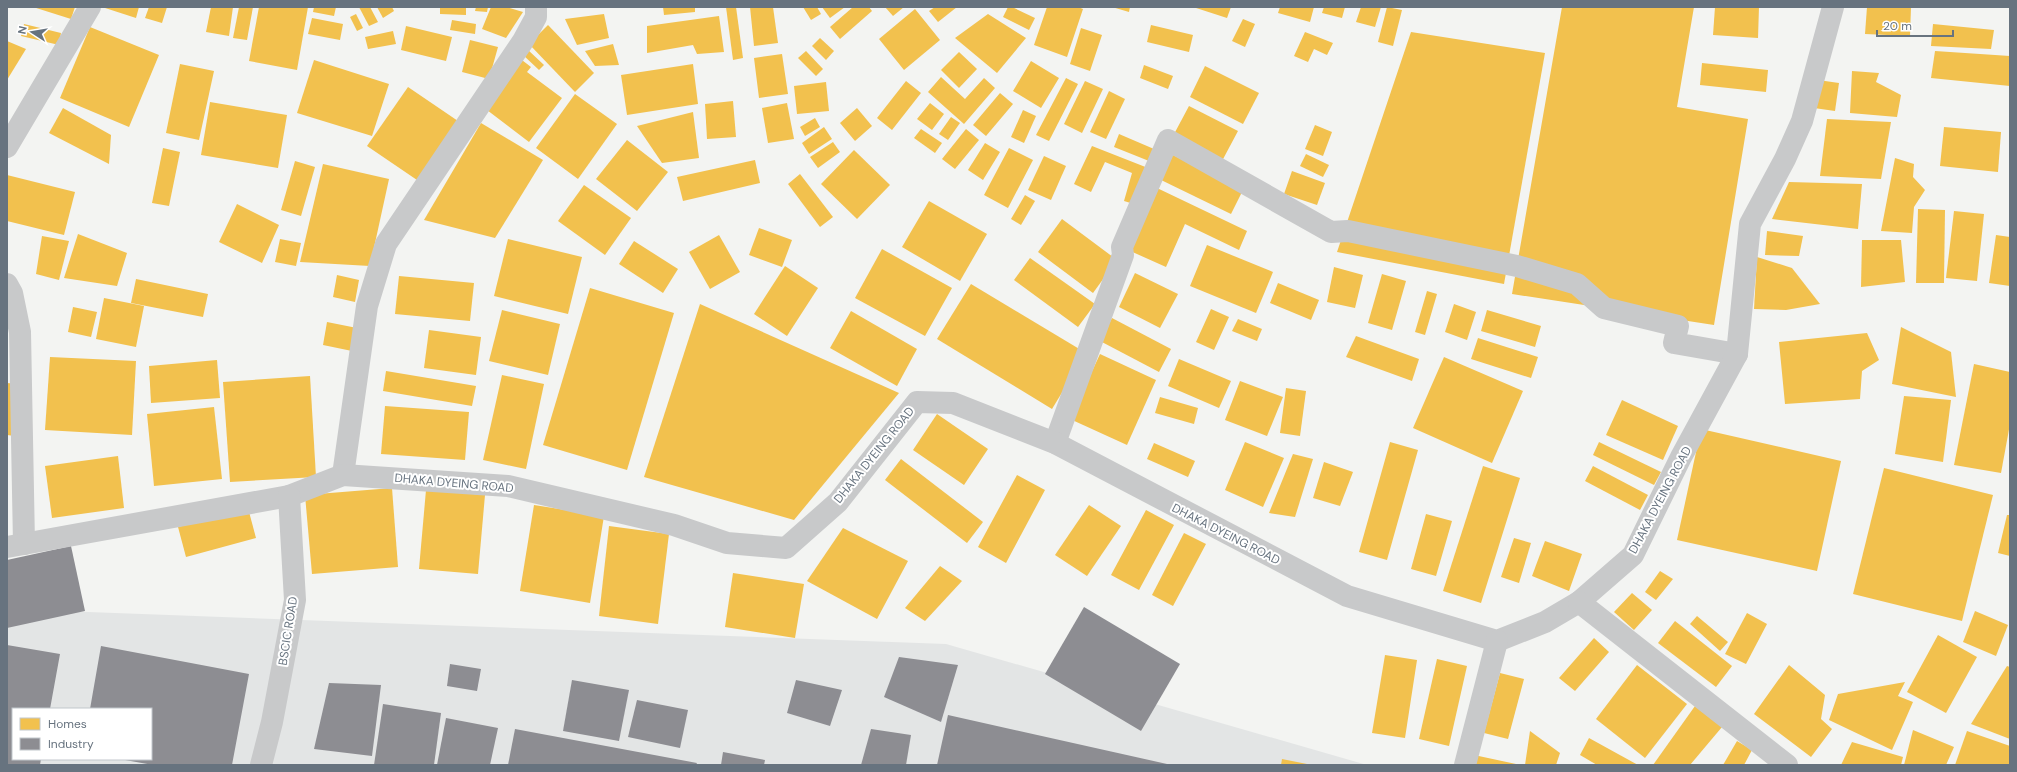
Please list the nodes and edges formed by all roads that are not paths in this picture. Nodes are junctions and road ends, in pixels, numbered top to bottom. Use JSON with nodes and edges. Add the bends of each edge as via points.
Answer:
{"nodes":[{"id":1,"x":90,"y":7,"type":"edge"},
{"id":2,"x":536,"y":7,"type":"edge"},
{"id":3,"x":1833,"y":7,"type":"edge"},
{"id":4,"x":7,"y":147,"type":"edge"},
{"id":5,"x":7,"y":284,"type":"edge"},
{"id":6,"x":13,"y":331,"type":"edge"},
{"id":7,"x":1737,"y":354,"type":"junction"},
{"id":8,"x":1055,"y":443,"type":"junction"},
{"id":9,"x":343,"y":475,"type":"junction"},
{"id":10,"x":289,"y":496,"type":"junction"},
{"id":11,"x":15,"y":546,"type":"edge"},
{"id":12,"x":1579,"y":602,"type":"junction"},
{"id":13,"x":1497,"y":641,"type":"junction"},
{"id":14,"x":261,"y":765,"type":"edge"},
{"id":15,"x":1465,"y":765,"type":"edge"},
{"id":16,"x":1787,"y":765,"type":"edge"}],
"edges":[{"from":1,"to":4,"type":"street"},
{"from":2,"to":9,"type":"street","via":[[536,17],[523,41],[386,244],[367,306]]},
{"from":3,"to":7,"type":"street","name":"DHAKA DYEING ROAD","via":[[1802,121],[1750,224]]},
{"from":5,"to":6,"type":"street","via":[[12,293]]},
{"from":6,"to":11,"type":"street"},
{"from":7,"to":8,"type":"street","via":[[1674,344],[1678,326],[1604,308],[1577,284],[1517,266],[1348,231],[1331,232],[1168,140],[1122,246],[1123,255]]},
{"from":7,"to":12,"type":"street","name":"DHAKA DYEING ROAD","via":[[1633,554]]},
{"from":8,"to":9,"type":"street","name":"DHAKA DYEING ROAD","via":[[953,404],[917,402],[838,502],[786,548],[727,544],[674,525],[508,486]]},
{"from":8,"to":13,"type":"street","name":"DHAKA DYEING ROAD","via":[[1347,596]]},
{"from":9,"to":10,"type":"street","name":"DHAKA DYEING ROAD"},
{"from":10,"to":11,"type":"street","name":"DHAKA DYEING ROAD"},
{"from":10,"to":14,"type":"street","name":"BSCIC ROAD","via":[[295,600],[272,722]]},
{"from":12,"to":13,"type":"street","name":"DHAKA DYEING ROAD","via":[[1545,622]]},
{"from":12,"to":16,"type":"street"},
{"from":13,"to":15,"type":"street"}]}
